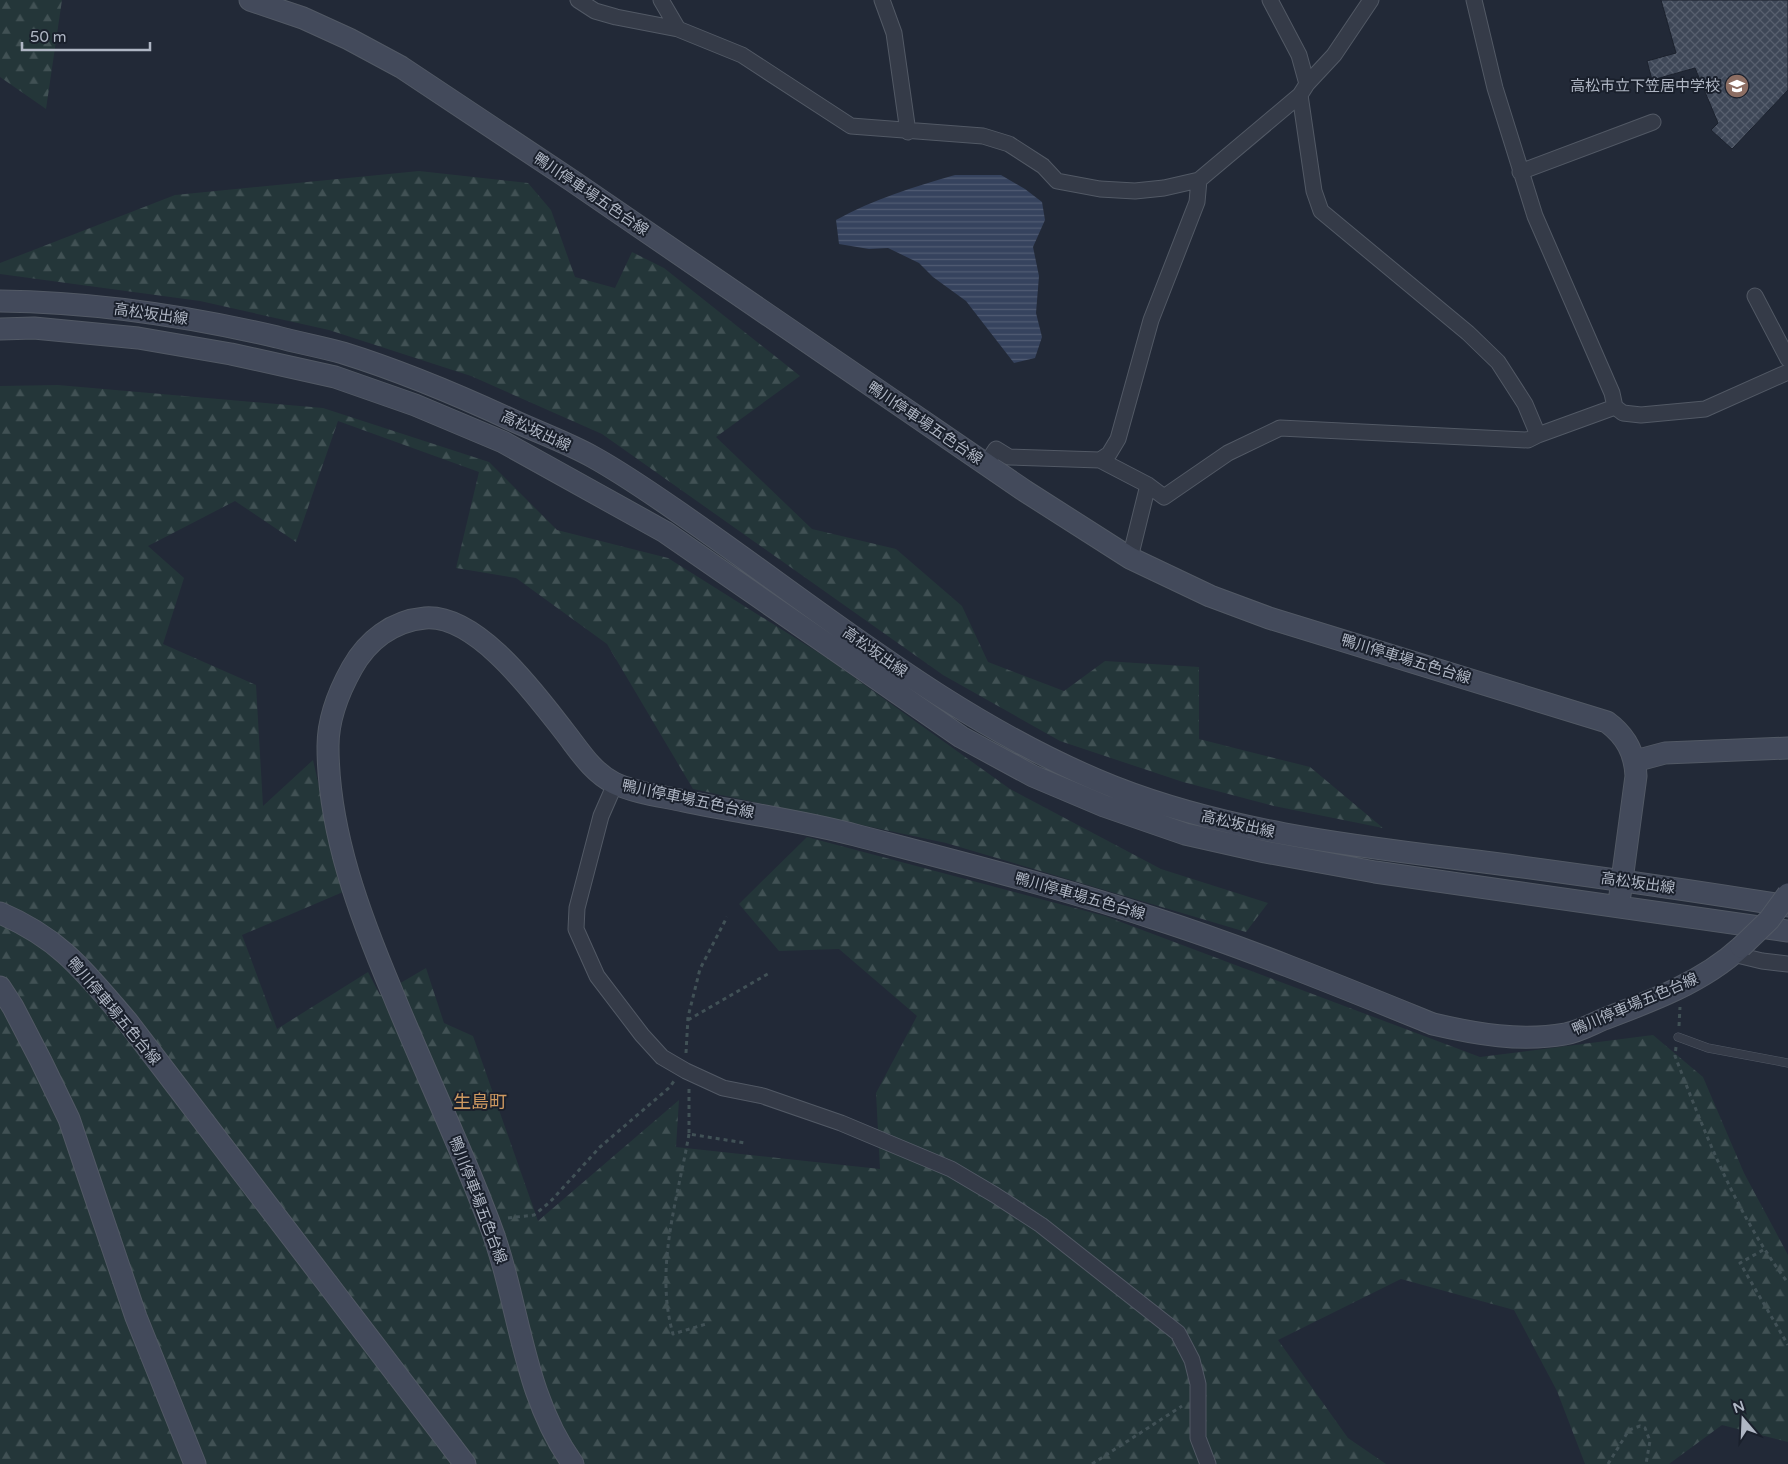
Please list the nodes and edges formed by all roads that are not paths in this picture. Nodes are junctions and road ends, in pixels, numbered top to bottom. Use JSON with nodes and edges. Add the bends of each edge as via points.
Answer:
{"nodes":[{"id":1,"x":250,"y":0,"type":"edge"},
{"id":2,"x":578,"y":0,"type":"edge"},
{"id":3,"x":661,"y":0,"type":"edge"},
{"id":4,"x":882,"y":0,"type":"edge"},
{"id":5,"x":1270,"y":0,"type":"edge"},
{"id":6,"x":1372,"y":0,"type":"edge"},
{"id":7,"x":1474,"y":0,"type":"edge"},
{"id":8,"x":678,"y":28,"type":"junction"},
{"id":9,"x":1304,"y":90,"type":"junction"},
{"id":10,"x":1652,"y":122,"type":"dead end"},
{"id":11,"x":908,"y":132,"type":"junction"},
{"id":12,"x":1520,"y":172,"type":"junction"},
{"id":13,"x":1199,"y":180,"type":"junction"},
{"id":14,"x":1755,"y":296,"type":"dead end"},
{"id":15,"x":0,"y":301,"type":"edge"},
{"id":16,"x":0,"y":328,"type":"edge"},
{"id":17,"x":1788,"y":358,"type":"edge"},
{"id":18,"x":1788,"y":372,"type":"edge"},
{"id":19,"x":1615,"y":407,"type":"junction"},
{"id":20,"x":1538,"y":435,"type":"junction"},
{"id":21,"x":1100,"y":460,"type":"junction"},
{"id":22,"x":986,"y":464,"type":"junction"},
{"id":23,"x":1148,"y":485,"type":"junction"},
{"id":24,"x":1130,"y":558,"type":"junction"},
{"id":25,"x":1788,"y":748,"type":"edge"},
{"id":26,"x":1636,"y":760,"type":"junction"},
{"id":27,"x":615,"y":784,"type":"junction"},
{"id":28,"x":1622,"y":881,"type":"junction"},
{"id":29,"x":1788,"y":894,"type":"edge"},
{"id":30,"x":1788,"y":906,"type":"edge"},
{"id":31,"x":1618,"y":908,"type":"junction"},
{"id":32,"x":0,"y":913,"type":"edge"},
{"id":33,"x":1788,"y":931,"type":"edge"},
{"id":34,"x":1737,"y":950,"type":"junction"},
{"id":35,"x":1788,"y":964,"type":"edge"},
{"id":36,"x":0,"y":987,"type":"edge"},
{"id":37,"x":1678,"y":1037,"type":"road end"},
{"id":38,"x":1788,"y":1063,"type":"edge"},
{"id":39,"x":195,"y":1464,"type":"edge"},
{"id":40,"x":465,"y":1464,"type":"edge"},
{"id":41,"x":573,"y":1464,"type":"edge"},
{"id":42,"x":1208,"y":1464,"type":"edge"}],
"edges":[{"from":1,"to":22,"type":"main road","name":"鴨川停車場五色台線","via":[[310,22],[401,67]]},
{"from":2,"to":8,"type":"street","via":[[596,11],[616,17]]},
{"from":3,"to":8,"type":"street"},
{"from":4,"to":11,"type":"street","via":[[894,33]]},
{"from":5,"to":9,"type":"street","via":[[1299,55]]},
{"from":6,"to":9,"type":"street","via":[[1334,55]]},
{"from":7,"to":12,"type":"street"},
{"from":8,"to":11,"type":"street","via":[[742,55],[851,126]]},
{"from":9,"to":13,"type":"street"},
{"from":9,"to":20,"type":"street","via":[[1314,191],[1320,211],[1468,333],[1498,362],[1525,404]]},
{"from":10,"to":12,"type":"street"},
{"from":11,"to":13,"type":"street","via":[[983,136],[1000,141],[1043,166],[1057,181],[1100,189],[1135,191]]},
{"from":12,"to":19,"type":"street","via":[[1535,216],[1612,393]]},
{"from":13,"to":21,"type":"street","via":[[1197,202],[1151,320],[1118,439],[1109,454]]},
{"from":14,"to":17,"type":"street"},
{"from":15,"to":28,"type":"main road","name":"高松坂出線","via":[[35,301],[136,311],[234,327],[341,352],[496,413],[592,456],[974,718],[1114,787],[1185,811],[1266,831]]},
{"from":16,"to":31,"type":"main road","name":"高松坂出線","via":[[138,338],[335,376],[503,442],[664,532],[961,737],[1033,776],[1104,806],[1185,834],[1265,852],[1375,872]]},
{"from":18,"to":19,"type":"street","via":[[1705,409],[1641,415],[1623,413]]},
{"from":19,"to":20,"type":"street"},
{"from":20,"to":23,"type":"street","via":[[1528,440],[1280,428],[1228,453],[1164,497]]},
{"from":21,"to":22,"type":"street","via":[[1009,458],[996,449]]},
{"from":21,"to":23,"type":"street"},
{"from":22,"to":24,"type":"main road","name":"鴨川停車場五色台線"},
{"from":23,"to":24,"type":"street"},
{"from":24,"to":26,"type":"main road","name":"鴨川停車場五色台線","via":[[1210,596],[1270,618],[1597,718],[1618,731]]},
{"from":25,"to":26,"type":"main road","via":[[1665,753]]},
{"from":26,"to":28,"type":"main road"},
{"from":27,"to":34,"type":"main road","name":"鴨川停車場五色台線","via":[[704,805],[823,826],[1034,882],[1158,919],[1433,1024],[1473,1033],[1522,1038],[1566,1034],[1682,986],[1712,970]]},
{"from":27,"to":41,"type":"main road","name":"鴨川停車場五色台線","via":[[597,772],[543,704],[487,645],[449,622],[429,617],[410,621],[388,629],[370,642],[344,682],[333,707],[328,744],[332,790],[337,829],[350,882],[377,956],[499,1247],[540,1405],[551,1430]]},
{"from":27,"to":42,"type":"street","via":[[600,816],[577,908],[576,929],[597,976],[642,1035],[662,1057],[686,1071],[723,1088],[763,1096],[841,1123],[951,1169],[1041,1225],[1178,1333],[1192,1360],[1198,1384],[1198,1438]]},
{"from":28,"to":30,"type":"main road","name":"高松坂出線"},
{"from":28,"to":31,"type":"main road"},
{"from":29,"to":34,"type":"main road","name":"鴨川停車場五色台線","bridge":true,"via":[[1768,920]]},
{"from":31,"to":33,"type":"main road","name":"高松坂出線"},
{"from":32,"to":40,"type":"main road","name":"鴨川停車場五色台線","via":[[26,924],[56,943],[127,1021]]},
{"from":34,"to":35,"type":"street","via":[[1762,961]]},
{"from":36,"to":39,"type":"main road","via":[[26,1030],[69,1119],[136,1317]]},
{"from":37,"to":38,"type":"lane","via":[[1708,1048]]}]}
